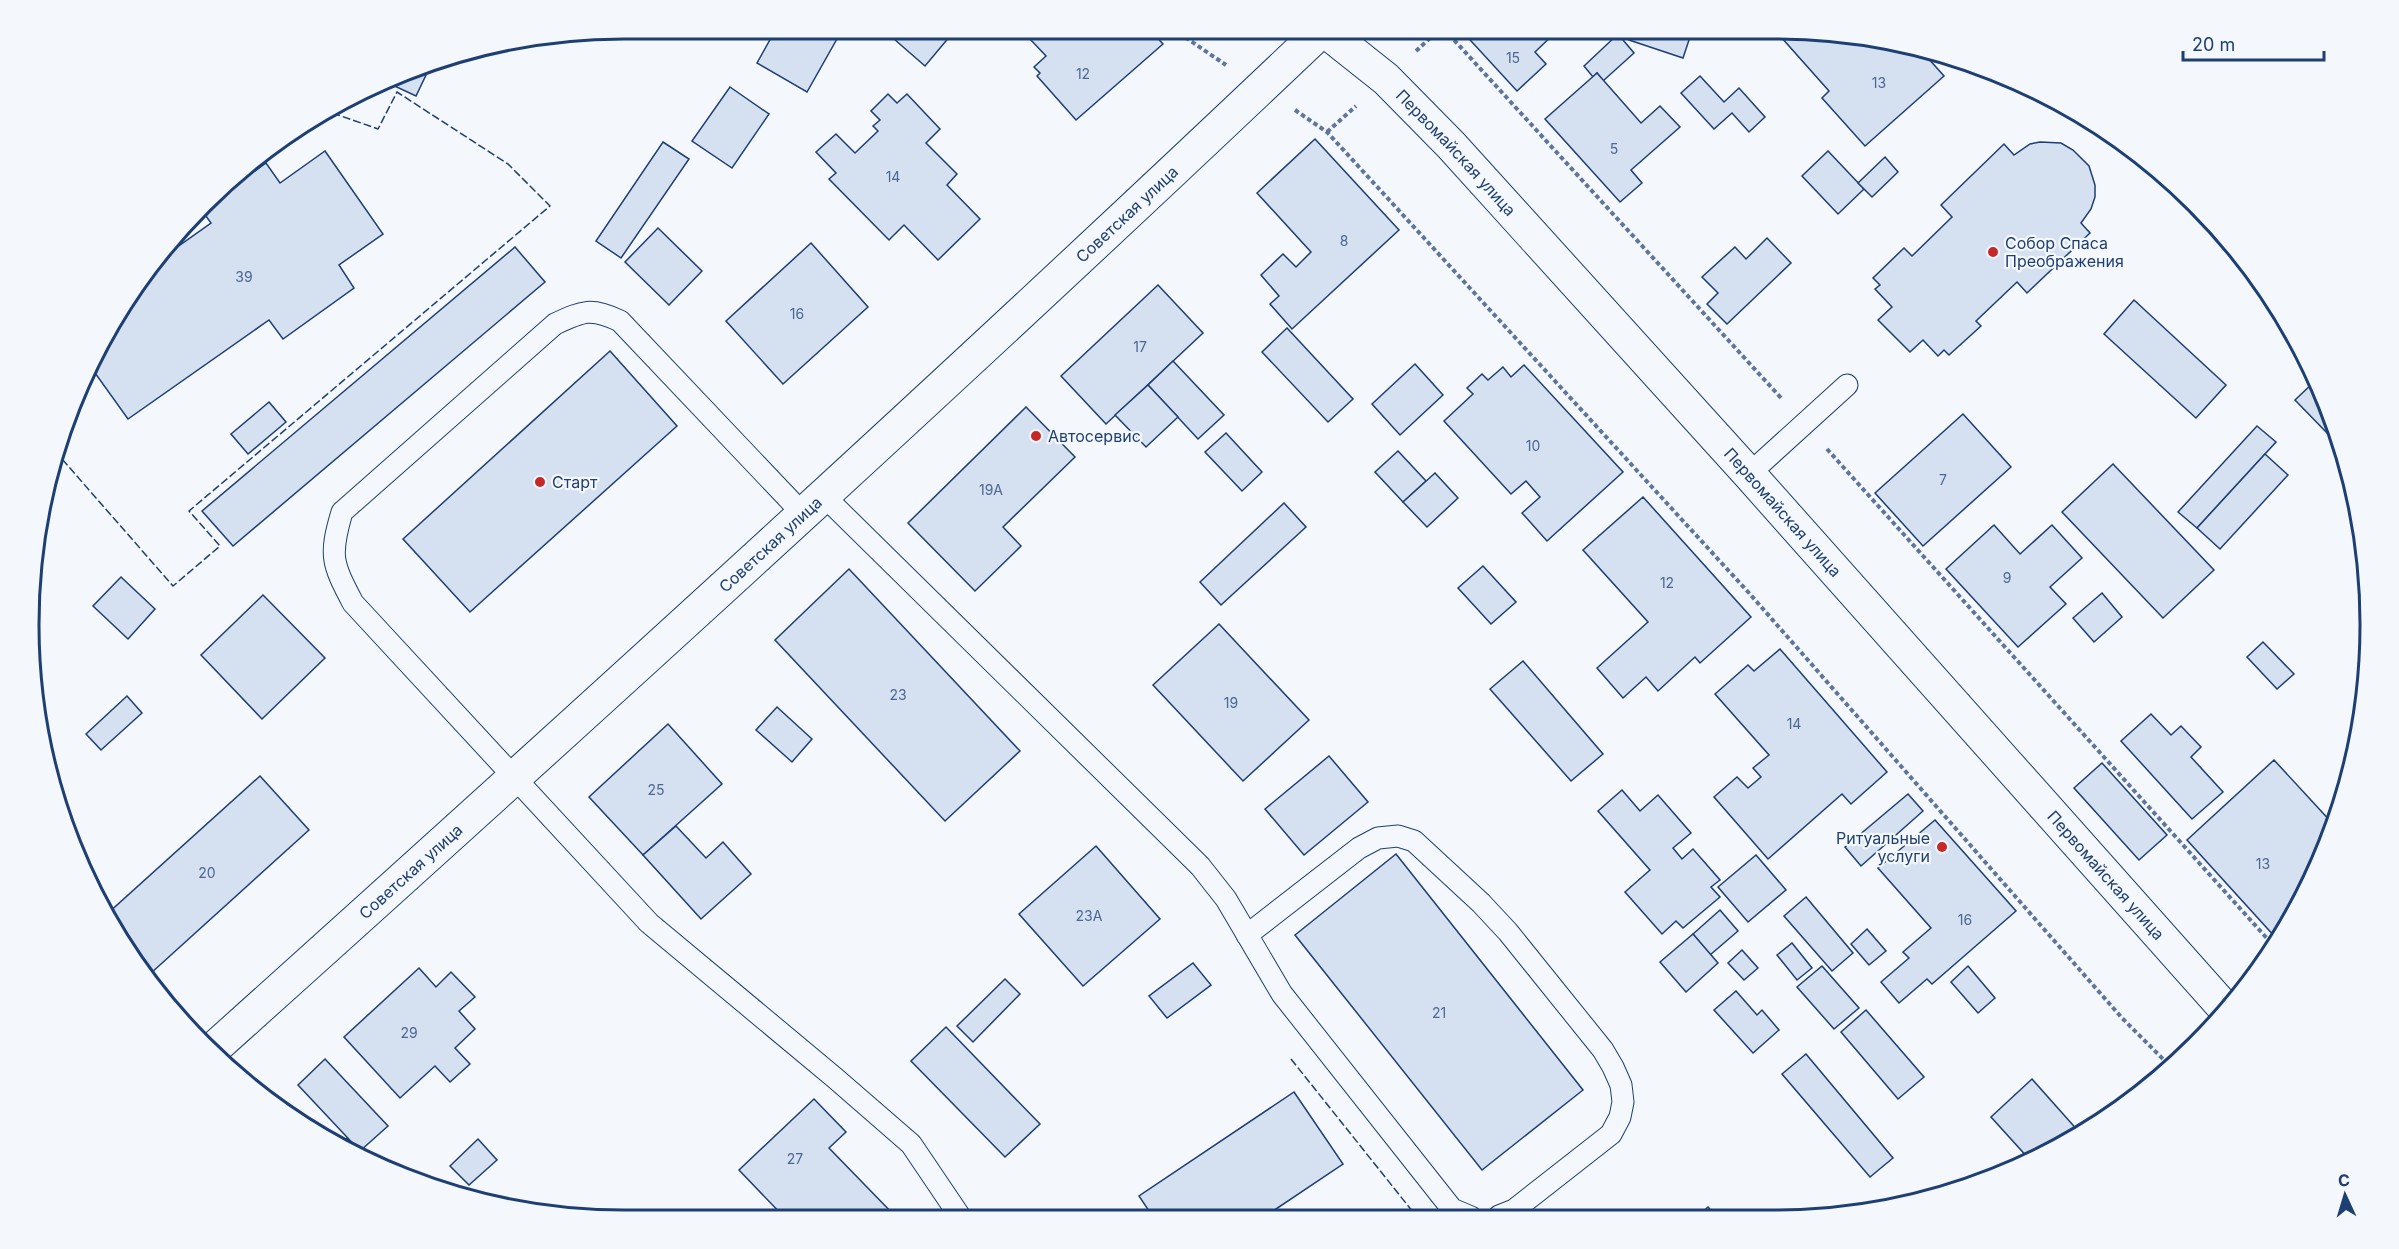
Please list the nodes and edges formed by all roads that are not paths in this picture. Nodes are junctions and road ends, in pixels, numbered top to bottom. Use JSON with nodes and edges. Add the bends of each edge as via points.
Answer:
{"nodes":[{"id":1,"x":1312,"y":39,"type":"edge"},
{"id":2,"x":1334,"y":39,"type":"edge"},
{"id":3,"x":1847,"y":385,"type":"dead end"},
{"id":4,"x":1749,"y":474,"type":"junction"},
{"id":5,"x":813,"y":505,"type":"junction"},
{"id":6,"x":515,"y":778,"type":"junction"},
{"id":7,"x":1247,"y":935,"type":"junction"},
{"id":8,"x":2221,"y":1004,"type":"edge"},
{"id":9,"x":217,"y":1046,"type":"edge"},
{"id":10,"x":956,"y":1210,"type":"edge"},
{"id":11,"x":1455,"y":1210,"type":"edge"},
{"id":12,"x":1514,"y":1210,"type":"edge"}],
"edges":[{"from":1,"to":5,"type":"street","name":"Советская улица"},
{"from":2,"to":4,"type":"street","name":"Первомайская улица","via":[[1421,111]]},
{"from":3,"to":4,"type":"lane"},
{"from":4,"to":8,"type":"street","name":"Первомайская улица"},
{"from":5,"to":6,"type":"street","name":"Советская улица"},
{"from":5,"to":6,"type":"lane","via":[[620,321],[600,311],[577,314],[555,324],[342,513],[333,543],[336,571],[352,603]]},
{"from":5,"to":7,"type":"lane","via":[[1200,866]]},
{"from":6,"to":9,"type":"street","name":"Советская улица"},
{"from":6,"to":10,"type":"lane","via":[[649,923],[911,1143]]},
{"from":7,"to":11,"type":"lane","via":[[1282,994]]},
{"from":7,"to":12,"type":"lane","via":[[1377,838],[1398,836],[1414,842],[1481,903],[1603,1050],[1621,1085],[1623,1102],[1611,1134]]}]}
